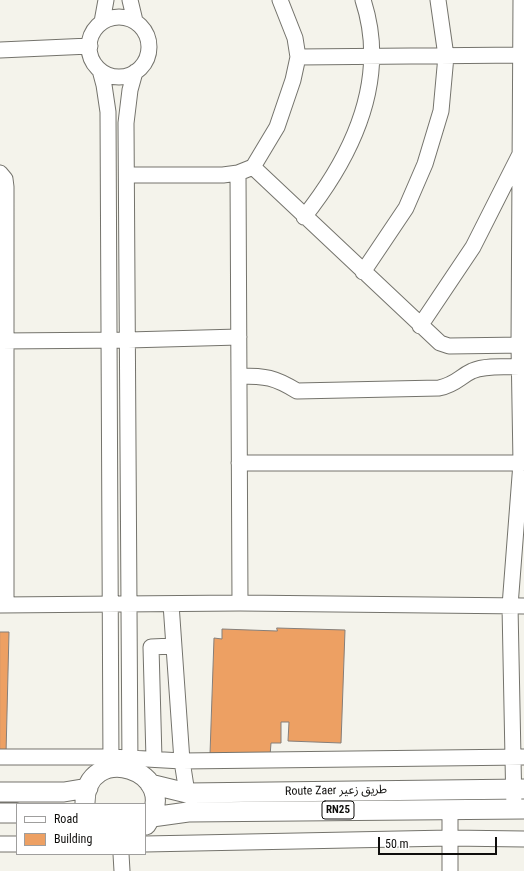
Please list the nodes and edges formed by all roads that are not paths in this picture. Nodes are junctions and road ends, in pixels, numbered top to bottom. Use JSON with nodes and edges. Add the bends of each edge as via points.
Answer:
{"nodes":[{"id":1,"x":106,"y":0,"type":"edge"},
{"id":2,"x":130,"y":0,"type":"edge"},
{"id":3,"x":280,"y":0,"type":"edge"},
{"id":4,"x":363,"y":0,"type":"edge"},
{"id":5,"x":438,"y":0,"type":"edge"},
{"id":6,"x":520,"y":0,"type":"edge"},
{"id":7,"x":135,"y":21,"type":"junction"},
{"id":8,"x":102,"y":22,"type":"junction"},
{"id":9,"x":90,"y":46,"type":"junction"},
{"id":10,"x":0,"y":50,"type":"edge"},
{"id":11,"x":522,"y":55,"type":"edge"},
{"id":12,"x":446,"y":56,"type":"junction"},
{"id":13,"x":298,"y":57,"type":"junction"},
{"id":14,"x":372,"y":57,"type":"junction"},
{"id":15,"x":100,"y":70,"type":"junction"},
{"id":16,"x":135,"y":72,"type":"junction"},
{"id":17,"x":520,"y":153,"type":"junction"},
{"id":18,"x":253,"y":167,"type":"junction"},
{"id":19,"x":0,"y":173,"type":"edge"},
{"id":20,"x":238,"y":173,"type":"junction"},
{"id":21,"x":127,"y":175,"type":"junction"},
{"id":22,"x":304,"y":217,"type":"junction"},
{"id":23,"x":363,"y":272,"type":"junction"},
{"id":24,"x":420,"y":326,"type":"junction"},
{"id":25,"x":239,"y":337,"type":"junction"},
{"id":26,"x":110,"y":340,"type":"junction"},
{"id":27,"x":128,"y":340,"type":"junction"},
{"id":28,"x":3,"y":341,"type":"edge"},
{"id":29,"x":522,"y":346,"type":"edge"},
{"id":30,"x":519,"y":367,"type":"junction"},
{"id":31,"x":240,"y":376,"type":"junction"},
{"id":32,"x":521,"y":463,"type":"junction"},
{"id":33,"x":239,"y":464,"type":"junction"},
{"id":34,"x":2,"y":466,"type":"edge"},
{"id":35,"x":240,"y":603,"type":"junction"},
{"id":36,"x":129,"y":604,"type":"junction"},
{"id":37,"x":171,"y":604,"type":"junction"},
{"id":38,"x":3,"y":605,"type":"edge"},
{"id":39,"x":109,"y":605,"type":"junction"},
{"id":40,"x":517,"y":606,"type":"edge"},
{"id":41,"x":174,"y":646,"type":"junction"},
{"id":42,"x":0,"y":757,"type":"edge"},
{"id":43,"x":518,"y":757,"type":"edge"},
{"id":44,"x":154,"y":759,"type":"junction"},
{"id":45,"x":182,"y":761,"type":"junction"},
{"id":46,"x":111,"y":763,"type":"junction"},
{"id":47,"x":130,"y":763,"type":"junction"},
{"id":48,"x":150,"y":784,"type":"junction"},
{"id":49,"x":519,"y":789,"type":"edge"},
{"id":50,"x":0,"y":792,"type":"edge"},
{"id":51,"x":187,"y":793,"type":"junction"},
{"id":52,"x":86,"y":796,"type":"edge"},
{"id":53,"x":519,"y":809,"type":"edge"},
{"id":54,"x":450,"y":810,"type":"junction"},
{"id":55,"x":0,"y":813,"type":"edge"},
{"id":56,"x":16,"y":813,"type":"edge"},
{"id":57,"x":148,"y":821,"type":"edge"},
{"id":58,"x":450,"y":838,"type":"junction"},
{"id":59,"x":524,"y":839,"type":"edge"},
{"id":60,"x":0,"y":844,"type":"edge"},
{"id":61,"x":16,"y":844,"type":"edge"},
{"id":62,"x":146,"y":844,"type":"edge"},
{"id":63,"x":121,"y":855,"type":"edge"},
{"id":64,"x":122,"y":871,"type":"edge"},
{"id":65,"x":450,"y":871,"type":"edge"}],
"edges":[{"from":1,"to":8,"type":"street"},
{"from":2,"to":7,"type":"street"},
{"from":3,"to":13,"type":"street","via":[[295,38]]},
{"from":4,"to":14,"type":"street"},
{"from":5,"to":12,"type":"street"},
{"from":6,"to":11,"type":"street"},
{"from":7,"to":8,"type":"street","via":[[116,16]]},
{"from":7,"to":16,"type":"street","via":[[144,30],[149,48],[142,66]]},
{"from":8,"to":9,"type":"street","via":[[96,28]]},
{"from":9,"to":10,"type":"street"},
{"from":9,"to":15,"type":"street","via":[[91,55]]},
{"from":11,"to":12,"type":"street"},
{"from":11,"to":17,"type":"street"},
{"from":12,"to":14,"type":"street"},
{"from":12,"to":23,"type":"street","via":[[441,111],[425,164],[406,208]]},
{"from":13,"to":14,"type":"street"},
{"from":13,"to":18,"type":"street","via":[[278,127]]},
{"from":14,"to":22,"type":"street","via":[[363,111],[353,139],[334,177]]},
{"from":15,"to":16,"type":"street","via":[[117,76]]},
{"from":15,"to":26,"type":"street","via":[[108,112]]},
{"from":16,"to":21,"type":"street","via":[[126,123]]},
{"from":17,"to":24,"type":"street","via":[[473,247]]},
{"from":17,"to":29,"type":"street"},
{"from":18,"to":20,"type":"street"},
{"from":18,"to":22,"type":"street"},
{"from":19,"to":28,"type":"street","via":[[5,179],[6,187]]},
{"from":20,"to":21,"type":"street"},
{"from":20,"to":25,"type":"street"},
{"from":21,"to":27,"type":"street"},
{"from":22,"to":23,"type":"street"},
{"from":23,"to":24,"type":"street"},
{"from":24,"to":29,"type":"street","via":[[440,343],[449,346]]},
{"from":25,"to":27,"type":"street"},
{"from":25,"to":31,"type":"street"},
{"from":26,"to":27,"type":"street"},
{"from":26,"to":28,"type":"street"},
{"from":26,"to":39,"type":"street"},
{"from":27,"to":36,"type":"street"},
{"from":28,"to":34,"type":"street"},
{"from":29,"to":30,"type":"street"},
{"from":30,"to":31,"type":"street","via":[[471,371],[449,386],[439,388],[296,391],[269,377]]},
{"from":30,"to":32,"type":"street"},
{"from":31,"to":33,"type":"street"},
{"from":32,"to":33,"type":"street"},
{"from":32,"to":40,"type":"street"},
{"from":33,"to":35,"type":"street"},
{"from":34,"to":38,"type":"street"},
{"from":35,"to":37,"type":"street"},
{"from":35,"to":40,"type":"street"},
{"from":36,"to":37,"type":"street"},
{"from":36,"to":39,"type":"street"},
{"from":36,"to":47,"type":"street"},
{"from":37,"to":41,"type":"street"},
{"from":38,"to":39,"type":"street"},
{"from":39,"to":46,"type":"street"},
{"from":40,"to":43,"type":"street"},
{"from":41,"to":44,"type":"street","via":[[151,647]]},
{"from":41,"to":45,"type":"street"},
{"from":42,"to":46,"type":"street"},
{"from":43,"to":45,"type":"street"},
{"from":43,"to":49,"type":"street"},
{"from":44,"to":45,"type":"street"},
{"from":44,"to":47,"type":"street"},
{"from":45,"to":51,"type":"street"},
{"from":46,"to":47,"type":"main road"},
{"from":46,"to":52,"type":"main road","via":[[93,779]]},
{"from":47,"to":48,"type":"main road","name":"Route Zaer طريق زعير","number":"RN25"},
{"from":48,"to":51,"type":"main road","name":"Route Zaer طريق زعير","number":"RN25"},
{"from":48,"to":57,"type":"main road","name":"Route Zaer طريق زعير","number":"RN25","via":[[154,800]]},
{"from":49,"to":51,"type":"main road","name":"Route Zaer طريق زعير","number":"RN25"},
{"from":49,"to":53,"type":"street"},
{"from":50,"to":52,"type":"main road","via":[[58,792]]},
{"from":53,"to":54,"type":"main road","name":"Route Zaer طريق زعير","number":"RN25"},
{"from":54,"to":57,"type":"main road","name":"Route Zaer طريق زعير","number":"RN25","via":[[188,812]]},
{"from":54,"to":58,"type":"street"},
{"from":55,"to":56,"type":"main road"},
{"from":58,"to":59,"type":"street"},
{"from":58,"to":62,"type":"street"},
{"from":58,"to":65,"type":"street"},
{"from":60,"to":61,"type":"street"},
{"from":63,"to":64,"type":"street"}]}
